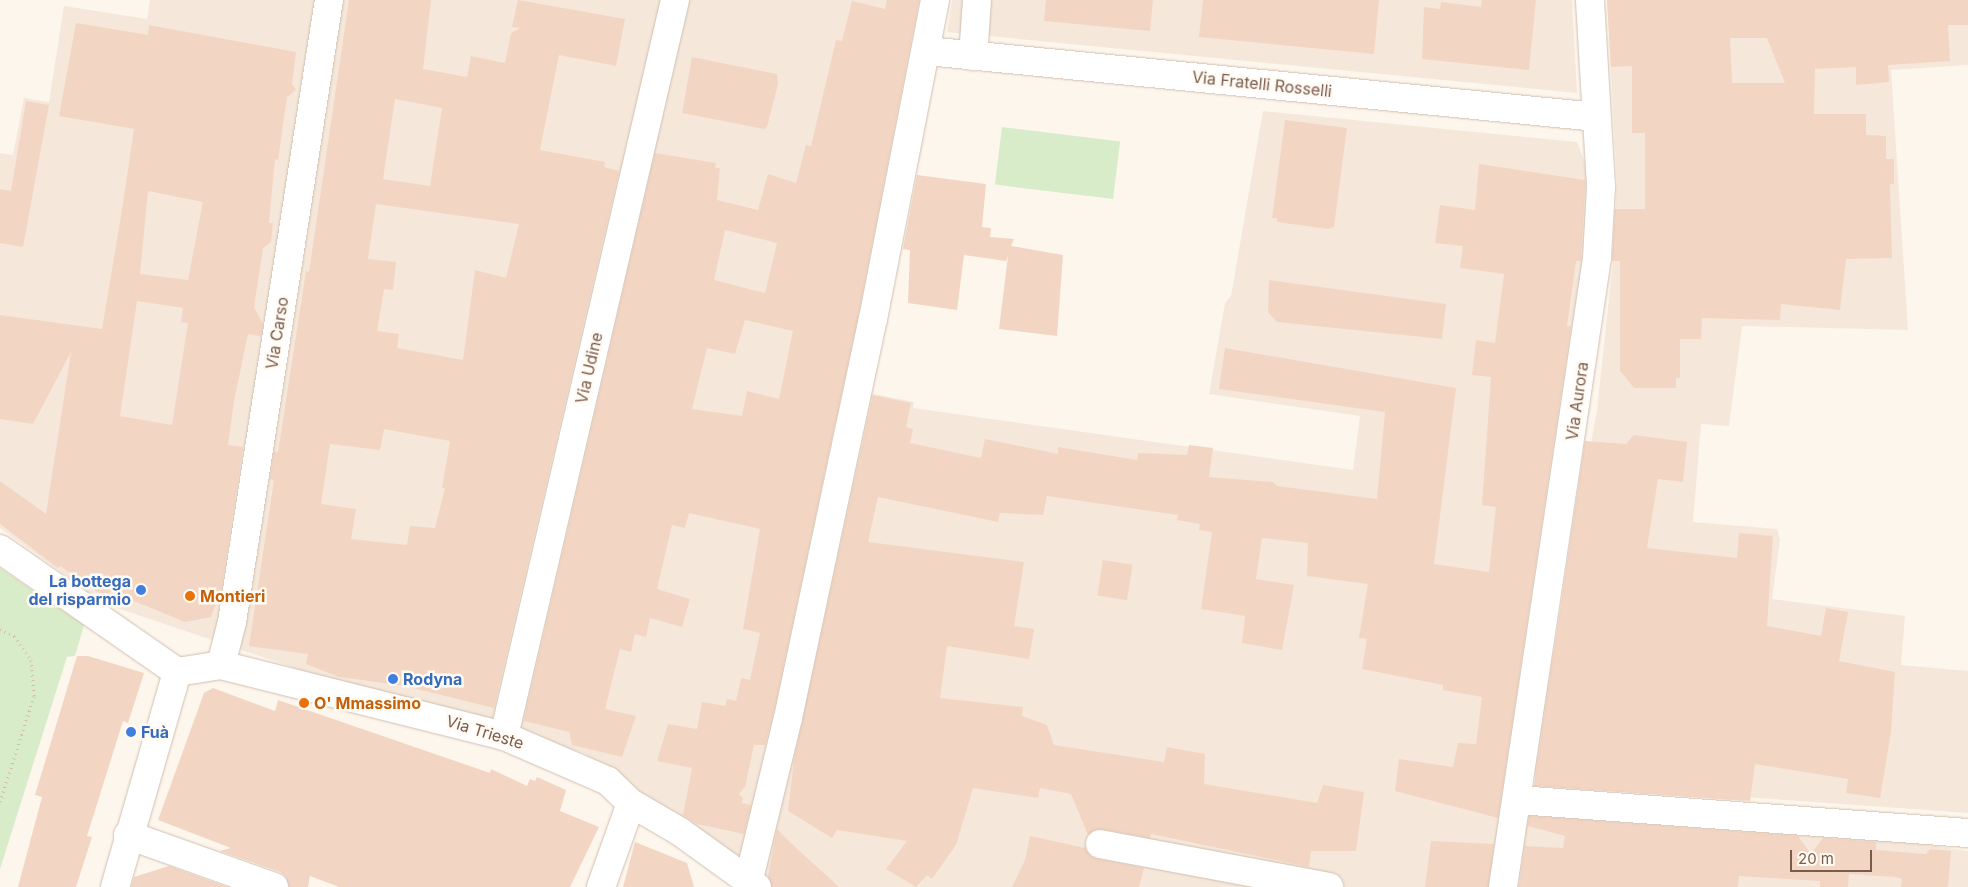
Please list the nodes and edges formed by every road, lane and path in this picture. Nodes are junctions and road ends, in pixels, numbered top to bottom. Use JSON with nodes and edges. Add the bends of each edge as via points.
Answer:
{"nodes":[{"id":1,"x":329,"y":0,"type":"edge"},
{"id":2,"x":675,"y":0,"type":"edge"},
{"id":3,"x":935,"y":0,"type":"edge"},
{"id":4,"x":977,"y":0,"type":"edge"},
{"id":5,"x":1590,"y":0,"type":"edge"},
{"id":6,"x":927,"y":51,"type":"junction"},
{"id":7,"x":973,"y":56,"type":"junction"},
{"id":8,"x":1596,"y":117,"type":"junction"},
{"id":9,"x":0,"y":549,"type":"edge"},
{"id":10,"x":0,"y":629,"type":"edge"},
{"id":11,"x":221,"y":665,"type":"junction"},
{"id":12,"x":177,"y":672,"type":"junction"},
{"id":13,"x":504,"y":736,"type":"junction"},
{"id":14,"x":1518,"y":800,"type":"junction"},
{"id":15,"x":0,"y":802,"type":"edge"},
{"id":16,"x":631,"y":802,"type":"junction"},
{"id":17,"x":1968,"y":833,"type":"edge"},
{"id":18,"x":128,"y":835,"type":"junction"},
{"id":19,"x":1100,"y":844,"type":"dead end"},
{"id":20,"x":753,"y":883,"type":"edge"},
{"id":21,"x":115,"y":887,"type":"edge"},
{"id":22,"x":274,"y":887,"type":"edge"},
{"id":23,"x":601,"y":887,"type":"edge"},
{"id":24,"x":1329,"y":887,"type":"edge"},
{"id":25,"x":1503,"y":887,"type":"edge"}],
"edges":[{"from":1,"to":11,"type":"street","name":"Via Carso","via":[[233,612]]},
{"from":2,"to":13,"type":"street","name":"Via Udine"},
{"from":3,"to":6,"type":"street"},
{"from":4,"to":7,"type":"street"},
{"from":5,"to":8,"type":"street","name":"Via Aurora"},
{"from":6,"to":7,"type":"street","name":"Via Fratelli Rosselli"},
{"from":6,"to":20,"type":"street"},
{"from":7,"to":8,"type":"street","name":"Via Fratelli Rosselli"},
{"from":8,"to":14,"type":"street","name":"Via Aurora","via":[[1602,214],[1598,258]]},
{"from":9,"to":12,"type":"street"},
{"from":10,"to":15,"type":"path","via":[[14,636],[31,660],[34,696]]},
{"from":11,"to":12,"type":"street","name":"Via Trieste"},
{"from":11,"to":13,"type":"street","name":"Via Trieste"},
{"from":12,"to":18,"type":"street"},
{"from":13,"to":16,"type":"street","name":"Via Trieste","via":[[608,781]]},
{"from":14,"to":17,"type":"street"},
{"from":14,"to":25,"type":"street","name":"Via Aurora"},
{"from":16,"to":20,"type":"street","name":"Via Trieste"},
{"from":16,"to":23,"type":"street"},
{"from":18,"to":21,"type":"street"},
{"from":18,"to":22,"type":"street"},
{"from":19,"to":24,"type":"street"}]}
